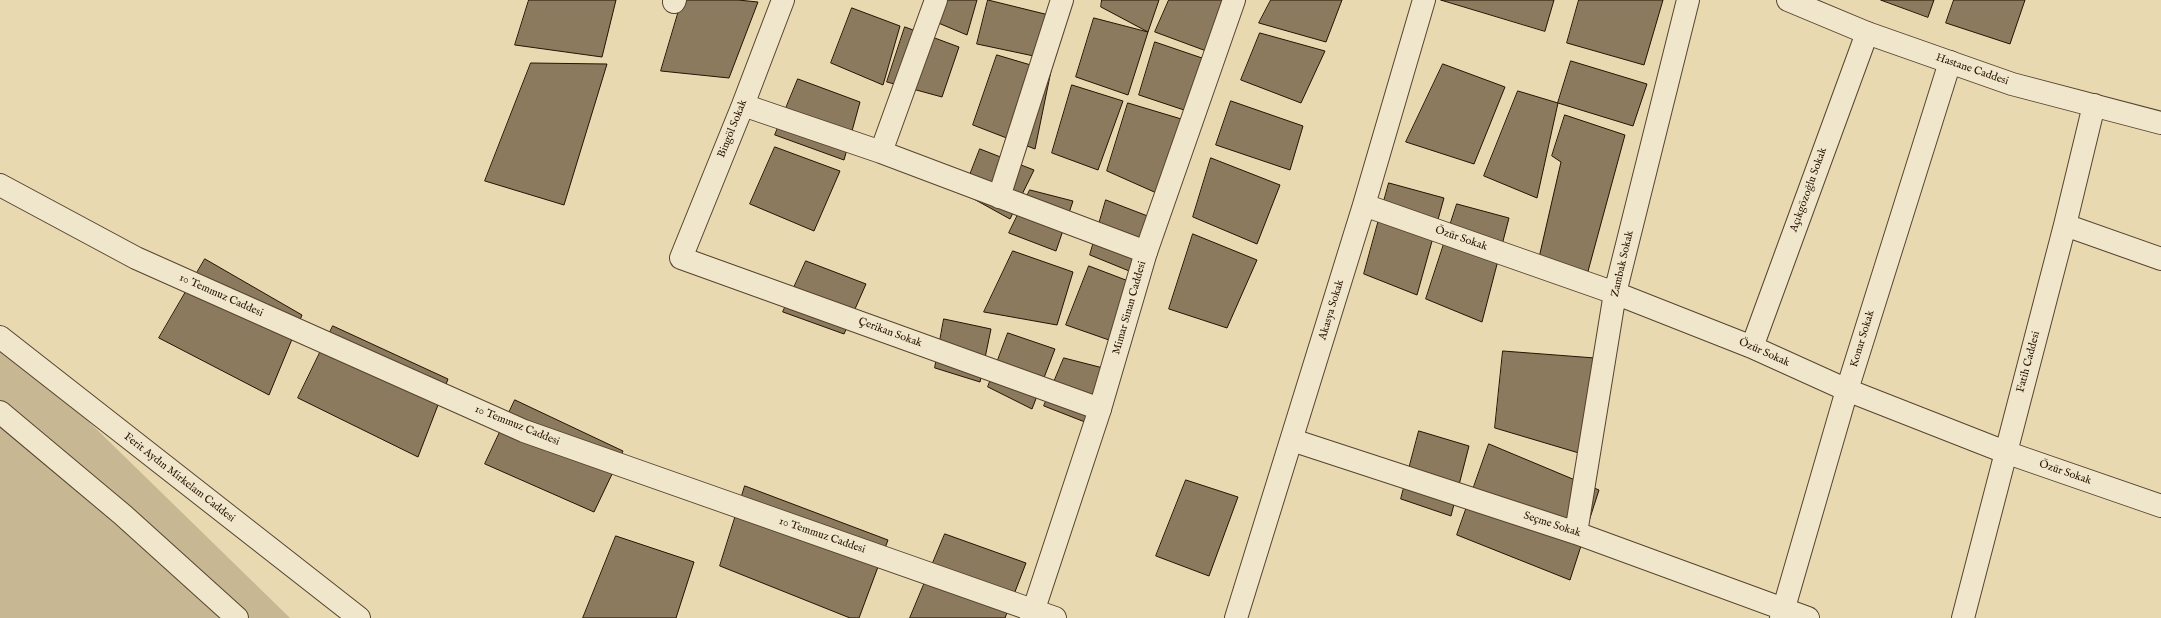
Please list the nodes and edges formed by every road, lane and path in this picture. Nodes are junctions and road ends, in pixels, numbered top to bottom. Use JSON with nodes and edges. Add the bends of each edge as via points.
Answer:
{"nodes":[{"id":1,"x":783,"y":0,"type":"edge"},
{"id":2,"x":936,"y":0,"type":"edge"},
{"id":3,"x":1062,"y":0,"type":"edge"},
{"id":4,"x":1234,"y":0,"type":"edge"},
{"id":5,"x":1424,"y":0,"type":"edge"},
{"id":6,"x":1688,"y":0,"type":"edge"},
{"id":7,"x":1788,"y":0,"type":"edge"},
{"id":8,"x":1867,"y":33,"type":"junction"},
{"id":9,"x":1950,"y":62,"type":"junction"},
{"id":10,"x":743,"y":105,"type":"junction"},
{"id":11,"x":2094,"y":106,"type":"junction"},
{"id":12,"x":2161,"y":123,"type":"edge"},
{"id":13,"x":881,"y":152,"type":"junction"},
{"id":14,"x":0,"y":185,"type":"edge"},
{"id":15,"x":999,"y":197,"type":"junction"},
{"id":16,"x":1364,"y":205,"type":"junction"},
{"id":17,"x":2065,"y":225,"type":"junction"},
{"id":18,"x":1146,"y":252,"type":"junction"},
{"id":19,"x":681,"y":258,"type":"joint"},
{"id":20,"x":2161,"y":259,"type":"edge"},
{"id":21,"x":1615,"y":293,"type":"junction"},
{"id":22,"x":0,"y":337,"type":"edge"},
{"id":23,"x":1752,"y":347,"type":"junction"},
{"id":24,"x":1847,"y":390,"type":"junction"},
{"id":25,"x":1100,"y":409,"type":"junction"},
{"id":26,"x":0,"y":412,"type":"edge"},
{"id":27,"x":1292,"y":440,"type":"junction"},
{"id":28,"x":2005,"y":452,"type":"junction"},
{"id":29,"x":2161,"y":506,"type":"edge"},
{"id":30,"x":1576,"y":533,"type":"junction"},
{"id":31,"x":1032,"y":614,"type":"edge"},
{"id":32,"x":1783,"y":614,"type":"edge"},
{"id":33,"x":237,"y":618,"type":"edge"},
{"id":34,"x":359,"y":618,"type":"edge"},
{"id":35,"x":1055,"y":618,"type":"edge"},
{"id":36,"x":1236,"y":618,"type":"edge"},
{"id":37,"x":1808,"y":618,"type":"edge"},
{"id":38,"x":1963,"y":618,"type":"edge"}],
"edges":[{"from":1,"to":10,"type":"street","name":"Bingöl Sokak"},
{"from":2,"to":13,"type":"street"},
{"from":3,"to":15,"type":"street"},
{"from":4,"to":18,"type":"street","name":"Mimar Sinan Caddesi"},
{"from":5,"to":16,"type":"street","name":"Akasya Sokak"},
{"from":6,"to":21,"type":"street","name":"Zambak Sokak"},
{"from":7,"to":8,"type":"street","name":"Hastane Caddesi"},
{"from":8,"to":9,"type":"street","name":"Hastane Caddesi"},
{"from":8,"to":23,"type":"street","name":"Açıkgözoğlu Sokak"},
{"from":9,"to":11,"type":"street","name":"Hastane Caddesi","via":[[2012,84]]},
{"from":9,"to":24,"type":"street","name":"Konar Sokak"},
{"from":10,"to":13,"type":"street"},
{"from":10,"to":19,"type":"street","name":"Bingöl Sokak"},
{"from":11,"to":12,"type":"street","name":"Hastane Caddesi"},
{"from":11,"to":17,"type":"street","name":"Fatih Caddesi"},
{"from":13,"to":15,"type":"street"},
{"from":14,"to":31,"type":"street","name":"10 Temmuz Caddesi","via":[[136,258],[524,431]]},
{"from":15,"to":18,"type":"street"},
{"from":16,"to":21,"type":"street","name":"Özür Sokak"},
{"from":16,"to":27,"type":"street","name":"Akasya Sokak"},
{"from":17,"to":20,"type":"street"},
{"from":17,"to":28,"type":"street","name":"Fatih Caddesi"},
{"from":18,"to":25,"type":"street","name":"Mimar Sinan Caddesi"},
{"from":19,"to":25,"type":"street","name":"Çerikan Sokak"},
{"from":21,"to":23,"type":"street","name":"Özür Sokak"},
{"from":21,"to":30,"type":"street","name":"Zambak Sokak"},
{"from":22,"to":34,"type":"street","name":"Ferit Aydın Mirkelam Caddesi"},
{"from":23,"to":24,"type":"street","name":"Özür Sokak"},
{"from":24,"to":28,"type":"street","name":"Özür Sokak"},
{"from":24,"to":32,"type":"street","name":"Konar Sokak"},
{"from":25,"to":31,"type":"street","name":"Mimar Sinan Caddesi"},
{"from":26,"to":33,"type":"street","via":[[123,515]]},
{"from":27,"to":30,"type":"street","name":"Seçme Sokak"},
{"from":27,"to":36,"type":"street","name":"Akasya Sokak"},
{"from":28,"to":29,"type":"street","name":"Özür Sokak"},
{"from":28,"to":38,"type":"street","name":"Fatih Caddesi"},
{"from":30,"to":32,"type":"street","name":"Seçme Sokak"},
{"from":31,"to":35,"type":"street","name":"10 Temmuz Caddesi"},
{"from":32,"to":37,"type":"street","name":"Seçme Sokak"}]}
